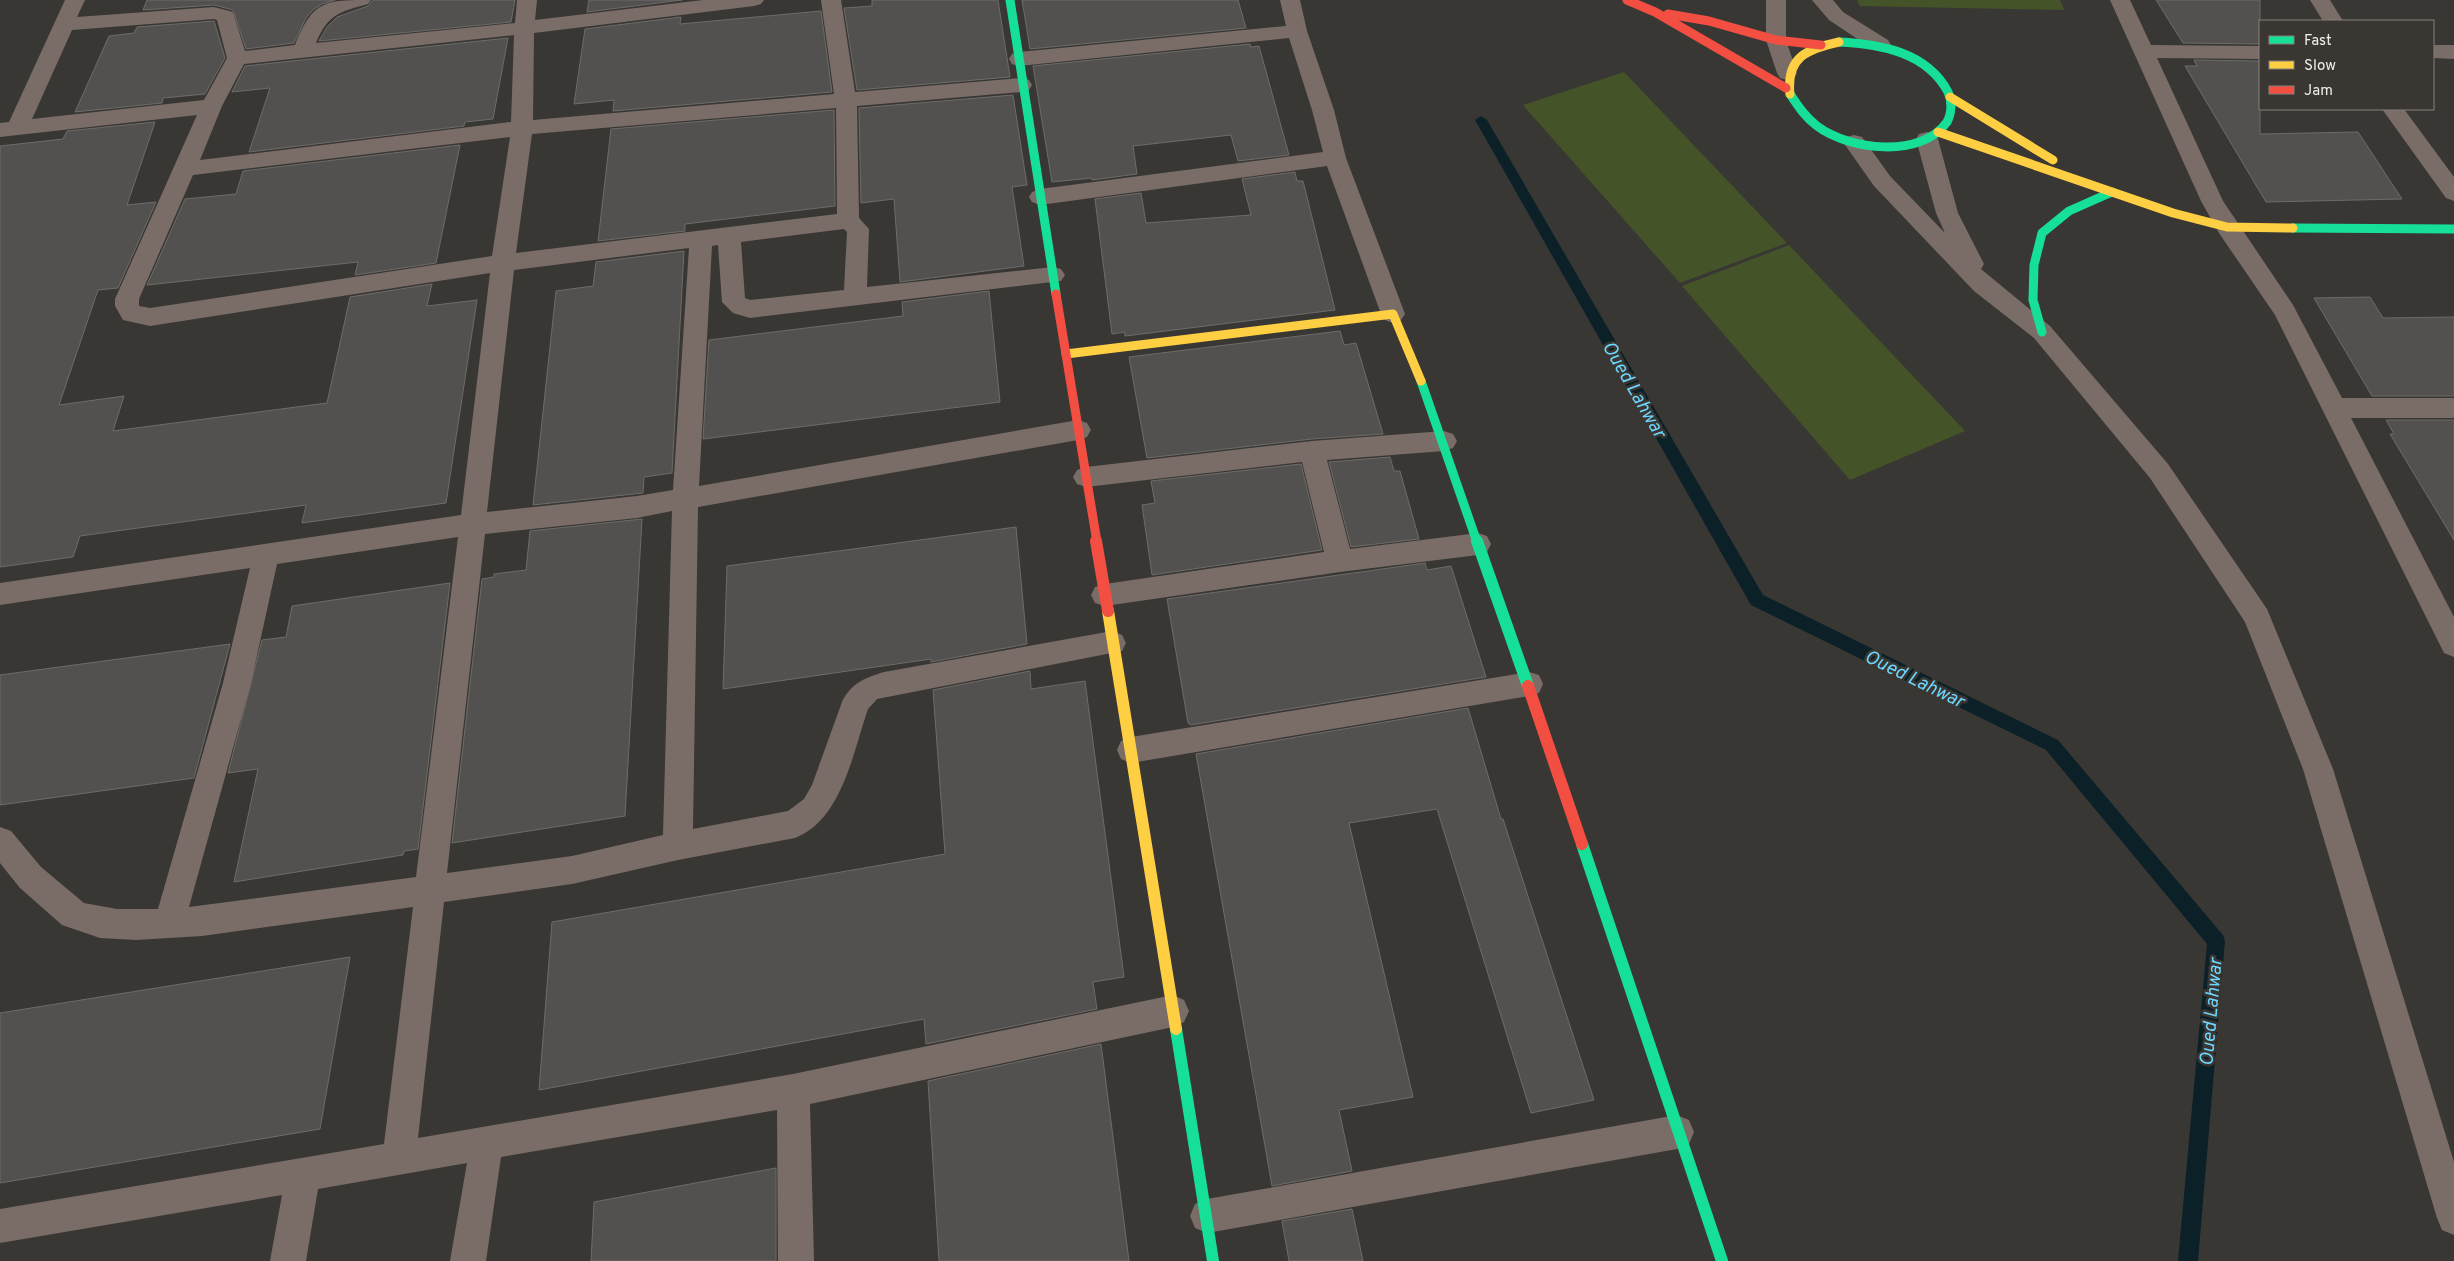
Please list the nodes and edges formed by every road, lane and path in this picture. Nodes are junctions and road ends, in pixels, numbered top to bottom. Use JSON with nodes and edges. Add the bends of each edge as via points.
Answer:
{"nodes":[{"id":1,"x":75,"y":0,"type":"edge"},
{"id":2,"x":361,"y":0,"type":"edge"},
{"id":3,"x":527,"y":0,"type":"edge"},
{"id":4,"x":754,"y":0,"type":"edge"},
{"id":5,"x":831,"y":0,"type":"edge"},
{"id":6,"x":1010,"y":0,"type":"edge"},
{"id":7,"x":1290,"y":0,"type":"edge"},
{"id":8,"x":1776,"y":0,"type":"edge"},
{"id":9,"x":1822,"y":0,"type":"edge"},
{"id":10,"x":2120,"y":0,"type":"edge"},
{"id":11,"x":2320,"y":0,"type":"edge"},
{"id":12,"x":1632,"y":2,"type":"edge"},
{"id":13,"x":1666,"y":2,"type":"dead end"},
{"id":14,"x":1654,"y":12,"type":"junction"},
{"id":15,"x":2332,"y":20,"type":"edge"},
{"id":16,"x":64,"y":24,"type":"junction"},
{"id":17,"x":524,"y":28,"type":"junction"},
{"id":18,"x":1297,"y":31,"type":"junction"},
{"id":19,"x":1776,"y":40,"type":"junction"},
{"id":20,"x":1821,"y":45,"type":"junction"},
{"id":21,"x":1881,"y":45,"type":"junction"},
{"id":22,"x":304,"y":50,"type":"junction"},
{"id":23,"x":2145,"y":51,"type":"junction"},
{"id":24,"x":2259,"y":52,"type":"edge"},
{"id":25,"x":2434,"y":52,"type":"edge"},
{"id":26,"x":2454,"y":52,"type":"edge"},
{"id":27,"x":237,"y":58,"type":"junction"},
{"id":28,"x":1019,"y":59,"type":"junction"},
{"id":29,"x":1787,"y":80,"type":"junction"},
{"id":30,"x":1022,"y":85,"type":"junction"},
{"id":31,"x":1950,"y":97,"type":"junction"},
{"id":32,"x":846,"y":101,"type":"junction"},
{"id":33,"x":211,"y":106,"type":"junction"},
{"id":34,"x":2394,"y":110,"type":"edge"},
{"id":35,"x":522,"y":128,"type":"junction"},
{"id":36,"x":9,"y":129,"type":"edge"},
{"id":37,"x":1932,"y":136,"type":"junction"},
{"id":38,"x":1854,"y":142,"type":"junction"},
{"id":39,"x":1335,"y":158,"type":"junction"},
{"id":40,"x":185,"y":169,"type":"junction"},
{"id":41,"x":2097,"y":188,"type":"junction"},
{"id":42,"x":2112,"y":192,"type":"junction"},
{"id":43,"x":2454,"y":193,"type":"edge"},
{"id":44,"x":1040,"y":197,"type":"junction"},
{"id":45,"x":848,"y":221,"type":"junction"},
{"id":46,"x":2227,"y":227,"type":"junction"},
{"id":47,"x":2454,"y":229,"type":"edge"},
{"id":48,"x":729,"y":236,"type":"junction"},
{"id":49,"x":701,"y":239,"type":"junction"},
{"id":50,"x":503,"y":263,"type":"junction"},
{"id":51,"x":1053,"y":274,"type":"junction"},
{"id":52,"x":1982,"y":285,"type":"junction"},
{"id":53,"x":856,"y":297,"type":"junction"},
{"id":54,"x":1393,"y":314,"type":"junction"},
{"id":55,"x":2042,"y":332,"type":"junction"},
{"id":56,"x":1066,"y":354,"type":"junction"},
{"id":57,"x":2333,"y":408,"type":"junction"},
{"id":58,"x":2454,"y":408,"type":"edge"},
{"id":59,"x":1078,"y":430,"type":"junction"},
{"id":60,"x":1444,"y":441,"type":"junction"},
{"id":61,"x":1312,"y":451,"type":"junction"},
{"id":62,"x":1086,"y":477,"type":"junction"},
{"id":63,"x":685,"y":498,"type":"junction"},
{"id":64,"x":475,"y":524,"type":"junction"},
{"id":65,"x":1478,"y":544,"type":"junction"},
{"id":66,"x":266,"y":555,"type":"junction"},
{"id":67,"x":1340,"y":561,"type":"junction"},
{"id":68,"x":0,"y":594,"type":"edge"},
{"id":69,"x":1105,"y":595,"type":"junction"},
{"id":70,"x":1112,"y":643,"type":"junction"},
{"id":71,"x":2454,"y":645,"type":"edge"},
{"id":72,"x":1529,"y":684,"type":"junction"},
{"id":73,"x":1131,"y":750,"type":"junction"},
{"id":74,"x":0,"y":841,"type":"edge"},
{"id":75,"x":678,"y":846,"type":"junction"},
{"id":76,"x":430,"y":891,"type":"junction"},
{"id":77,"x":170,"y":924,"type":"junction"},
{"id":78,"x":1173,"y":1011,"type":"junction"},
{"id":79,"x":793,"y":1091,"type":"junction"},
{"id":80,"x":1677,"y":1132,"type":"junction"},
{"id":81,"x":487,"y":1142,"type":"junction"},
{"id":82,"x":399,"y":1158,"type":"junction"},
{"id":83,"x":303,"y":1174,"type":"junction"},
{"id":84,"x":1208,"y":1216,"type":"junction"},
{"id":85,"x":2454,"y":1218,"type":"edge"},
{"id":86,"x":0,"y":1226,"type":"edge"},
{"id":87,"x":288,"y":1261,"type":"edge"},
{"id":88,"x":468,"y":1261,"type":"edge"},
{"id":89,"x":796,"y":1261,"type":"edge"},
{"id":90,"x":1213,"y":1261,"type":"edge"},
{"id":91,"x":1722,"y":1261,"type":"edge"}],
"edges":[{"from":1,"to":16,"type":"street"},
{"from":2,"to":22,"type":"street","via":[[338,5],[323,13],[315,21]]},
{"from":3,"to":17,"type":"street"},
{"from":4,"to":17,"type":"street"},
{"from":5,"to":32,"type":"street"},
{"from":6,"to":28,"type":"street"},
{"from":7,"to":18,"type":"street"},
{"from":8,"to":19,"type":"street"},
{"from":9,"to":21,"type":"street","via":[[1836,16]]},
{"from":10,"to":23,"type":"street"},
{"from":11,"to":15,"type":"street"},
{"from":12,"to":13,"type":"street"},
{"from":12,"to":14,"type":"street"},
{"from":14,"to":19,"type":"street","via":[[1709,21]]},
{"from":14,"to":29,"type":"street"},
{"from":16,"to":27,"type":"street","via":[[219,13],[228,18]]},
{"from":16,"to":36,"type":"street"},
{"from":17,"to":22,"type":"street"},
{"from":17,"to":35,"type":"street"},
{"from":18,"to":28,"type":"street"},
{"from":18,"to":39,"type":"street"},
{"from":19,"to":20,"type":"street"},
{"from":19,"to":29,"type":"street"},
{"from":20,"to":21,"type":"street","via":[[1853,42]]},
{"from":20,"to":29,"type":"street","via":[[1794,61]]},
{"from":21,"to":31,"type":"street","via":[[1926,66],[1942,81]]},
{"from":22,"to":27,"type":"street"},
{"from":23,"to":24,"type":"street"},
{"from":23,"to":46,"type":"street","via":[[2200,176]]},
{"from":25,"to":26,"type":"street"},
{"from":27,"to":33,"type":"street"},
{"from":28,"to":30,"type":"street"},
{"from":29,"to":38,"type":"street","via":[[1794,105],[1808,120],[1829,134]]},
{"from":30,"to":32,"type":"street"},
{"from":30,"to":44,"type":"street"},
{"from":31,"to":37,"type":"street","via":[[1951,110],[1947,122]]},
{"from":31,"to":41,"type":"street"},
{"from":32,"to":35,"type":"street"},
{"from":32,"to":45,"type":"street"},
{"from":33,"to":36,"type":"street"},
{"from":33,"to":40,"type":"street"},
{"from":34,"to":43,"type":"street"},
{"from":35,"to":40,"type":"street"},
{"from":35,"to":50,"type":"street"},
{"from":37,"to":38,"type":"street","via":[[1906,146],[1880,147]]},
{"from":37,"to":41,"type":"street"},
{"from":37,"to":52,"type":"street","via":[[1947,213]]},
{"from":38,"to":52,"type":"street","via":[[1882,181]]},
{"from":39,"to":44,"type":"street"},
{"from":39,"to":54,"type":"street"},
{"from":40,"to":50,"type":"street","via":[[127,299],[131,314],[150,317]]},
{"from":41,"to":42,"type":"street"},
{"from":42,"to":46,"type":"street","via":[[2173,214]]},
{"from":42,"to":55,"type":"street","via":[[2069,210],[2042,234],[2034,265],[2033,300]]},
{"from":44,"to":51,"type":"street"},
{"from":45,"to":48,"type":"street"},
{"from":45,"to":53,"type":"street","via":[[858,229]]},
{"from":46,"to":47,"type":"street"},
{"from":46,"to":57,"type":"street","via":[[2285,311]]},
{"from":48,"to":49,"type":"street"},
{"from":48,"to":53,"type":"street","via":[[732,295],[738,306],[750,309]]},
{"from":49,"to":50,"type":"street"},
{"from":49,"to":63,"type":"street"},
{"from":50,"to":64,"type":"street"},
{"from":51,"to":53,"type":"street"},
{"from":51,"to":56,"type":"street"},
{"from":52,"to":55,"type":"street"},
{"from":54,"to":56,"type":"street"},
{"from":54,"to":60,"type":"street"},
{"from":55,"to":85,"type":"street","via":[[2159,471],[2257,617],[2318,769]]},
{"from":56,"to":59,"type":"street"},
{"from":57,"to":58,"type":"street"},
{"from":57,"to":71,"type":"street"},
{"from":59,"to":62,"type":"street"},
{"from":59,"to":63,"type":"street"},
{"from":60,"to":61,"type":"street"},
{"from":60,"to":65,"type":"street"},
{"from":61,"to":62,"type":"street"},
{"from":61,"to":67,"type":"street"},
{"from":62,"to":69,"type":"street"},
{"from":63,"to":64,"type":"street","via":[[637,507]]},
{"from":63,"to":75,"type":"street"},
{"from":64,"to":66,"type":"street"},
{"from":64,"to":76,"type":"street"},
{"from":65,"to":67,"type":"street"},
{"from":65,"to":72,"type":"street"},
{"from":66,"to":68,"type":"street"},
{"from":66,"to":77,"type":"street","via":[[237,682]]},
{"from":67,"to":69,"type":"street"},
{"from":69,"to":70,"type":"street"},
{"from":70,"to":73,"type":"street"},
{"from":70,"to":75,"type":"street","via":[[884,684],[867,690],[856,702],[825,791],[814,809],[795,824]]},
{"from":72,"to":73,"type":"street"},
{"from":72,"to":80,"type":"street"},
{"from":73,"to":78,"type":"street"},
{"from":74,"to":77,"type":"street","via":[[34,880],[74,914],[107,924]]},
{"from":75,"to":76,"type":"street","via":[[589,867]]},
{"from":76,"to":77,"type":"street"},
{"from":76,"to":82,"type":"street"},
{"from":78,"to":79,"type":"street"},
{"from":78,"to":84,"type":"street"},
{"from":79,"to":81,"type":"street"},
{"from":79,"to":89,"type":"street"},
{"from":80,"to":84,"type":"street"},
{"from":80,"to":91,"type":"street"},
{"from":81,"to":82,"type":"street"},
{"from":81,"to":88,"type":"street"},
{"from":82,"to":83,"type":"street"},
{"from":83,"to":86,"type":"street"},
{"from":83,"to":87,"type":"street"},
{"from":84,"to":90,"type":"street"}]}
